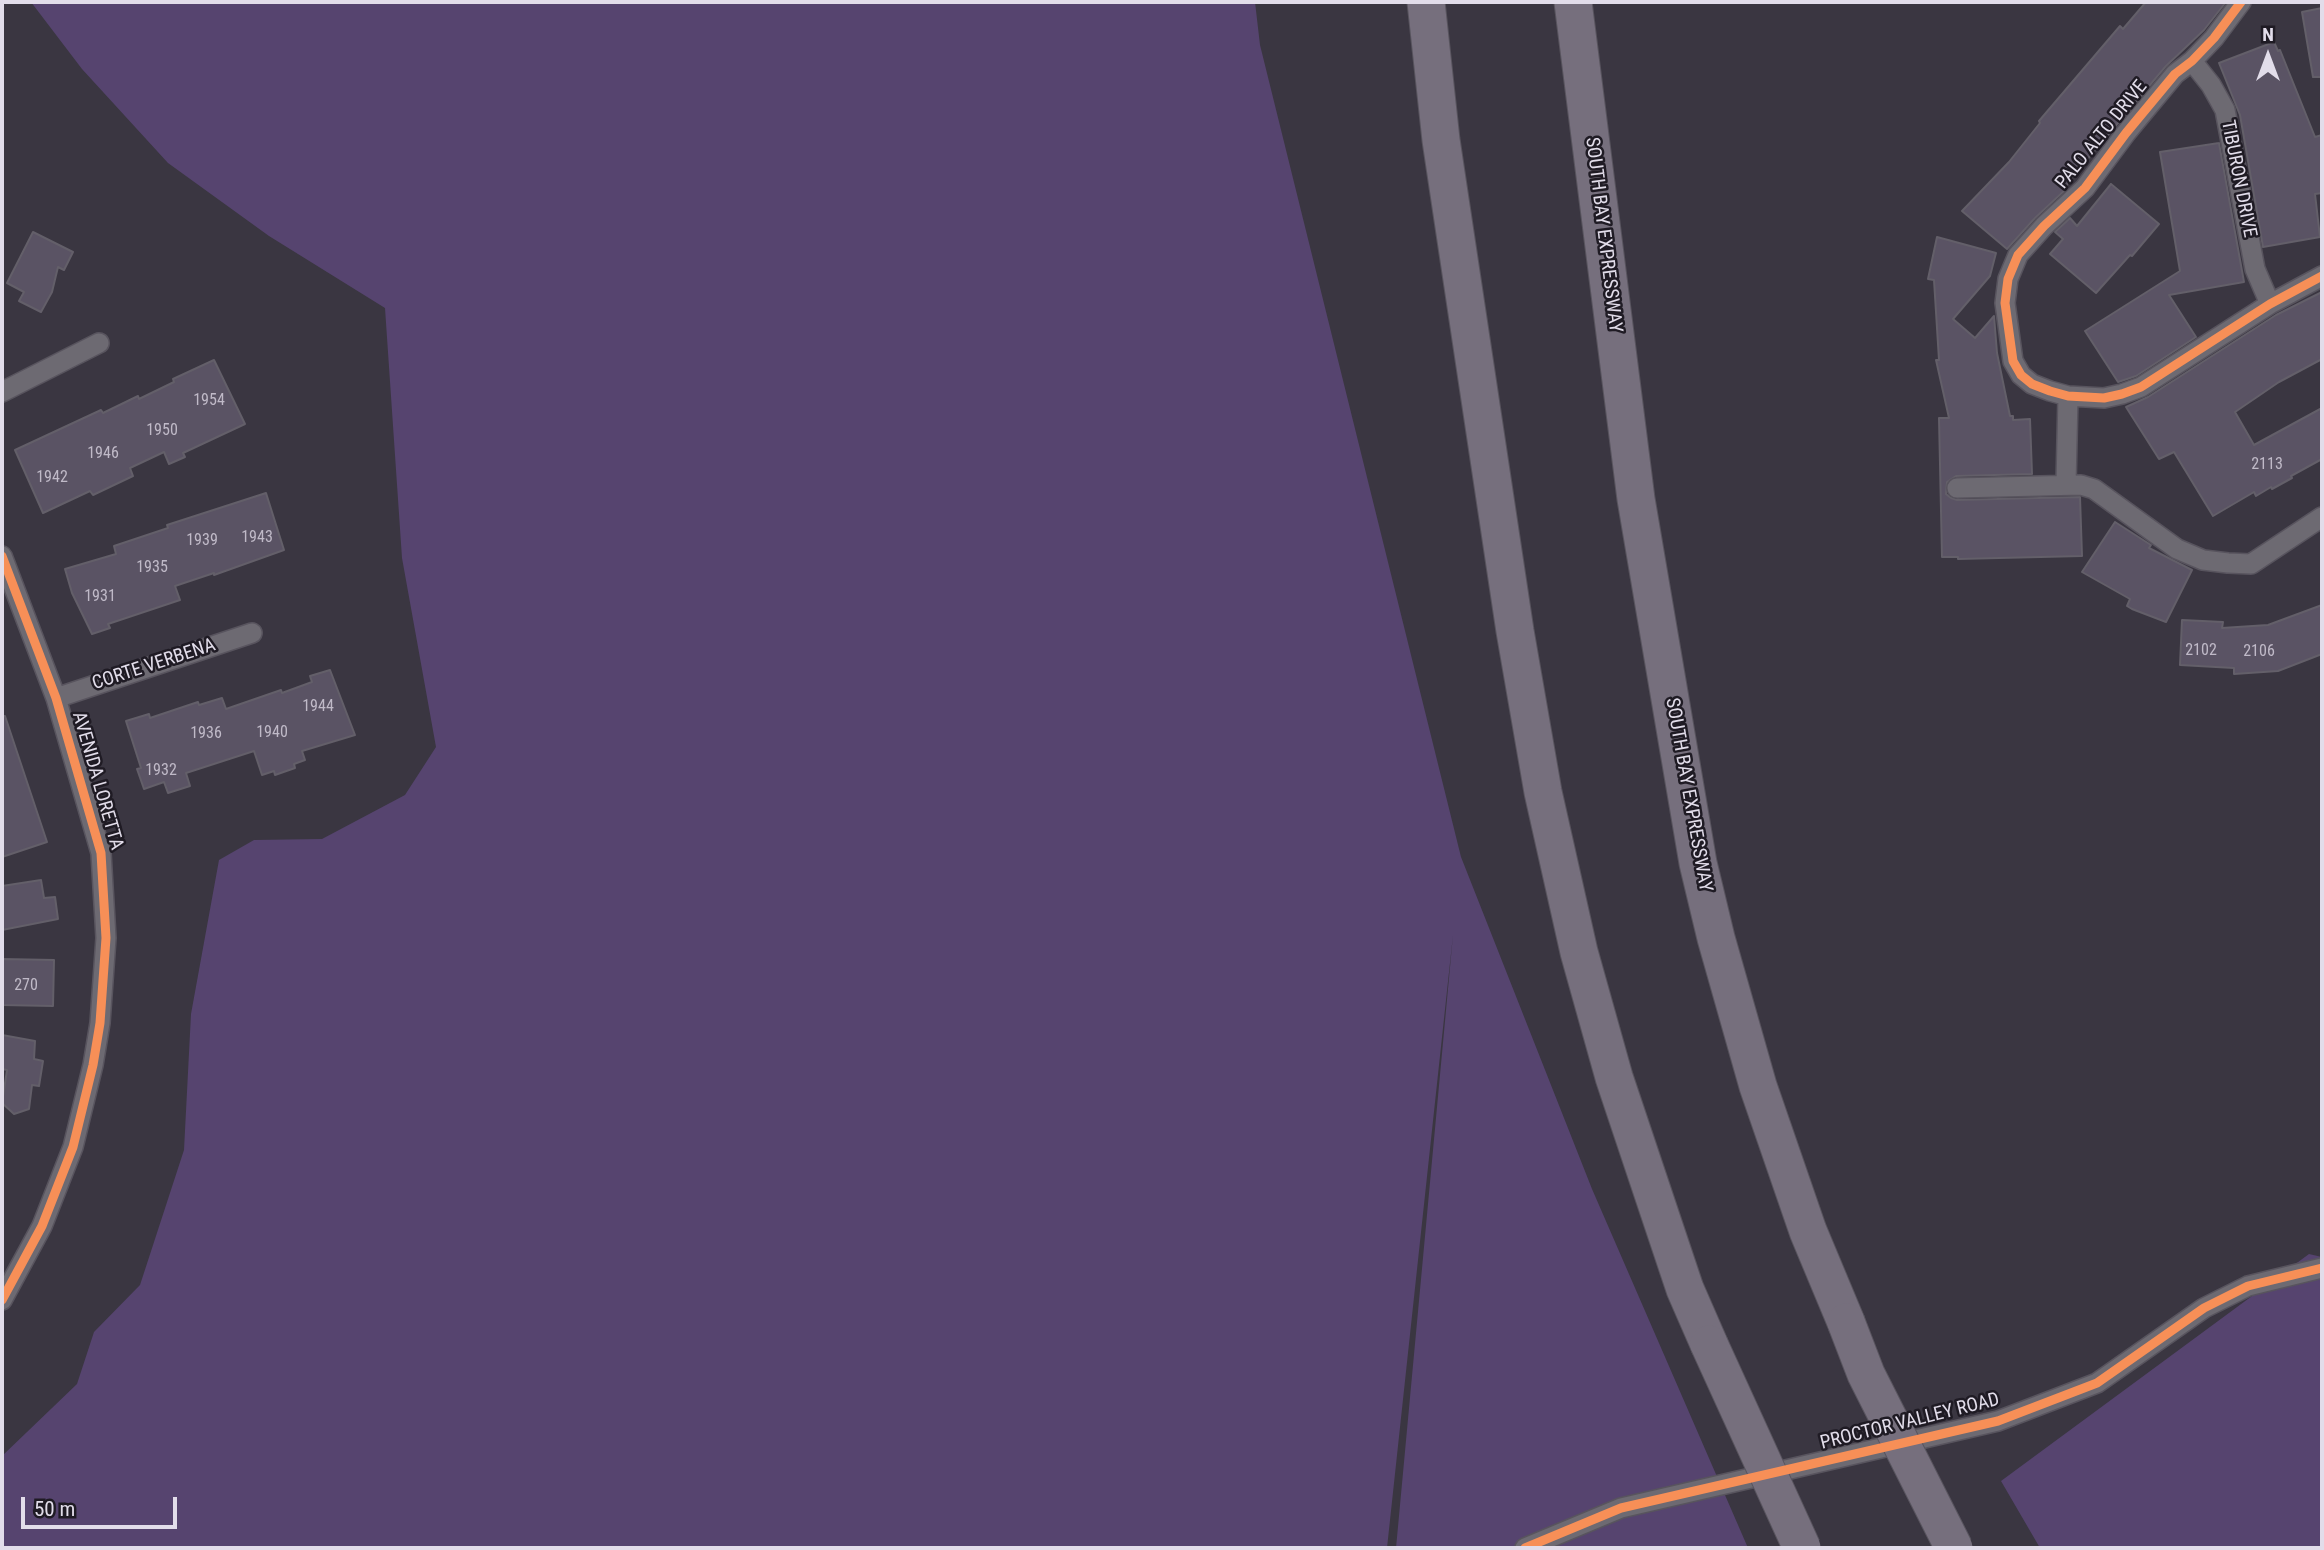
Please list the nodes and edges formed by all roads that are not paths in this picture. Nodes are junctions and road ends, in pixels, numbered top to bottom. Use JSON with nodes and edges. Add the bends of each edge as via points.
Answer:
{"nodes":[{"id":1,"x":1426,"y":2,"type":"edge"},
{"id":2,"x":1573,"y":2,"type":"edge"},
{"id":3,"x":2241,"y":2,"type":"edge"},
{"id":4,"x":2192,"y":61,"type":"junction"},
{"id":5,"x":2322,"y":276,"type":"edge"},
{"id":6,"x":2270,"y":304,"type":"junction"},
{"id":7,"x":99,"y":343,"type":"dead end"},
{"id":8,"x":2,"y":392,"type":"edge"},
{"id":9,"x":2068,"y":396,"type":"junction"},
{"id":10,"x":2066,"y":484,"type":"junction"},
{"id":11,"x":1957,"y":488,"type":"dead end"},
{"id":12,"x":2322,"y":517,"type":"edge"},
{"id":13,"x":2,"y":556,"type":"edge"},
{"id":14,"x":252,"y":633,"type":"dead end"},
{"id":15,"x":56,"y":698,"type":"junction"},
{"id":16,"x":2322,"y":1268,"type":"edge"},
{"id":17,"x":2,"y":1300,"type":"edge"},
{"id":18,"x":1525,"y":1548,"type":"edge"},
{"id":19,"x":1802,"y":1548,"type":"edge"},
{"id":20,"x":1954,"y":1548,"type":"edge"}],
"edges":[{"from":1,"to":19,"type":"highway","bridge":true,"via":[[1441,140],[1521,671],[1579,952],[1614,1077],[1685,1289]]},
{"from":2,"to":20,"type":"highway","name":"SOUTH BAY EXPRESSWAY","bridge":true,"via":[[1636,499],[1716,938],[1758,1086],[1808,1231],[1866,1374]]},
{"from":3,"to":4,"type":"street","name":"PALO ALTO DRIVE"},
{"from":4,"to":6,"type":"street","name":"TIBURON DRIVE","via":[[2225,110],[2255,269]]},
{"from":4,"to":9,"type":"street","name":"PALO ALTO DRIVE","via":[[2175,74],[2085,188],[2018,255],[2008,279],[2005,313],[2012,361],[2032,384]]},
{"from":5,"to":6,"type":"street","name":"PALO ALTO DRIVE"},
{"from":6,"to":9,"type":"street","name":"PALO ALTO DRIVE","via":[[2141,387],[2104,398]]},
{"from":7,"to":8,"type":"street"},
{"from":9,"to":10,"type":"street"},
{"from":10,"to":11,"type":"street"},
{"from":10,"to":12,"type":"street","via":[[2094,489],[2177,549],[2203,560],[2251,564]]},
{"from":13,"to":15,"type":"street","name":"AVENIDA LORETTA"},
{"from":14,"to":15,"type":"street","name":"CORTE VERBENA"},
{"from":15,"to":17,"type":"street","name":"AVENIDA LORETTA","via":[[101,853],[104,981],[93,1065],[73,1147],[42,1226]]},
{"from":16,"to":18,"type":"street","name":"PROCTOR VALLEY ROAD","via":[[2248,1286],[2204,1308],[2096,1383],[1998,1421],[1621,1508]]}]}
